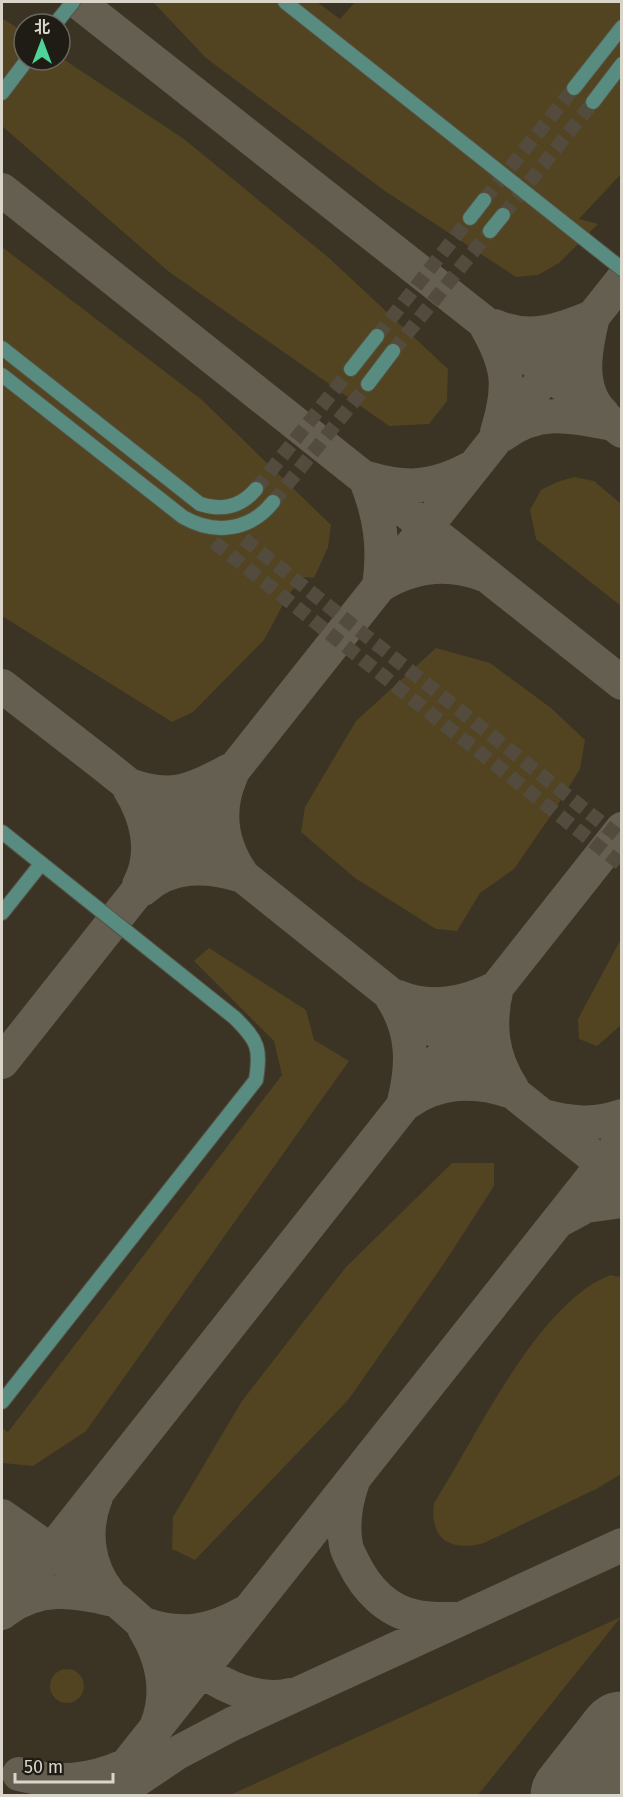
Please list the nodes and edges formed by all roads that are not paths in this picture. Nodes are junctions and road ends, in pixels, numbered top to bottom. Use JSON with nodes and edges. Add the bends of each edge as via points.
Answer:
{"nodes":[{"id":1,"x":285,"y":2,"type":"edge"},
{"id":2,"x":621,"y":27,"type":"edge"},
{"id":3,"x":621,"y":64,"type":"edge"},
{"id":4,"x":18,"y":72,"type":"edge"},
{"id":5,"x":574,"y":88,"type":"tunnel mouth"},
{"id":6,"x":2,"y":93,"type":"edge"},
{"id":7,"x":593,"y":102,"type":"tunnel mouth"},
{"id":8,"x":484,"y":200,"type":"tunnel mouth"},
{"id":9,"x":503,"y":215,"type":"tunnel mouth"},
{"id":10,"x":470,"y":218,"type":"tunnel mouth"},
{"id":11,"x":490,"y":231,"type":"tunnel mouth"},
{"id":12,"x":621,"y":269,"type":"edge"},
{"id":13,"x":377,"y":336,"type":"tunnel mouth"},
{"id":14,"x":2,"y":348,"type":"edge"},
{"id":15,"x":393,"y":351,"type":"tunnel mouth"},
{"id":16,"x":351,"y":369,"type":"tunnel mouth"},
{"id":17,"x":2,"y":375,"type":"edge"},
{"id":18,"x":368,"y":384,"type":"tunnel mouth"},
{"id":19,"x":256,"y":489,"type":"tunnel mouth"},
{"id":20,"x":273,"y":502,"type":"tunnel mouth"},
{"id":21,"x":2,"y":832,"type":"edge"},
{"id":22,"x":41,"y":864,"type":"junction"},
{"id":23,"x":2,"y":913,"type":"edge"},
{"id":24,"x":2,"y":1402,"type":"edge"}],
"edges":[{"from":1,"to":12,"type":"lane"},
{"from":2,"to":5,"type":"lane"},
{"from":3,"to":7,"type":"lane"},
{"from":4,"to":6,"type":"lane"},
{"from":8,"to":10,"type":"lane"},
{"from":9,"to":11,"type":"lane"},
{"from":13,"to":16,"type":"lane"},
{"from":14,"to":19,"type":"lane","via":[[200,504],[226,507],[242,502]]},
{"from":15,"to":18,"type":"lane"},
{"from":17,"to":20,"type":"lane","via":[[194,524],[217,529],[241,526]]},
{"from":21,"to":22,"type":"lane"},
{"from":22,"to":23,"type":"lane"},
{"from":22,"to":24,"type":"lane","via":[[235,1018],[248,1031],[260,1056],[256,1080],[249,1090]]}]}
